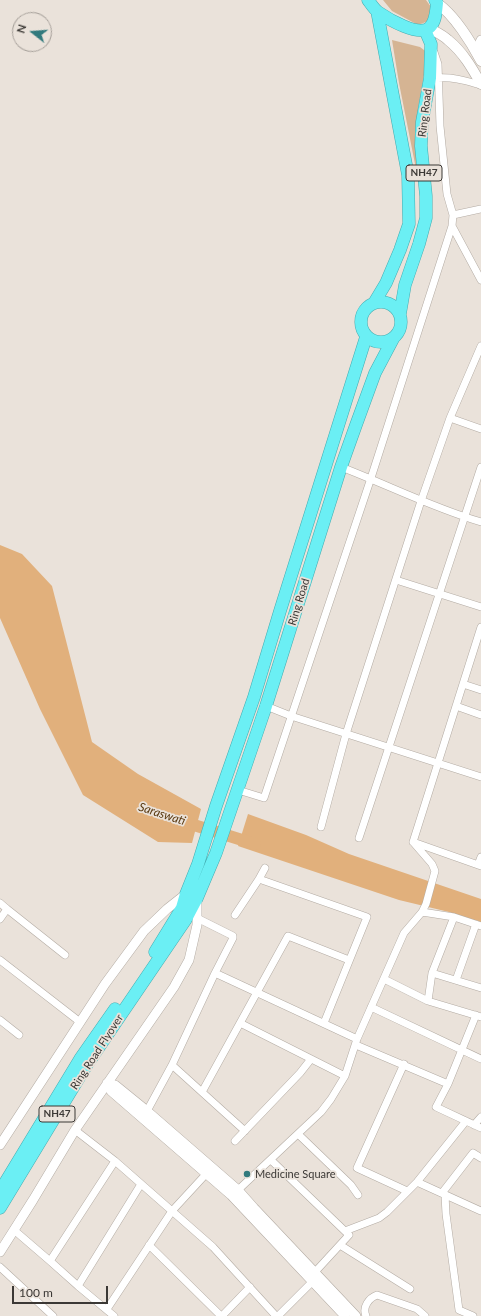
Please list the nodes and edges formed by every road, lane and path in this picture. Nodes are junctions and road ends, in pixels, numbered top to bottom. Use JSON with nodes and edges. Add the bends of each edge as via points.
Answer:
{"nodes":[{"id":1,"x":368,"y":0,"type":"edge"},
{"id":2,"x":436,"y":1,"type":"edge"},
{"id":3,"x":377,"y":11,"type":"junction"},
{"id":4,"x":427,"y":29,"type":"junction"},
{"id":5,"x":481,"y":40,"type":"edge"},
{"id":6,"x":432,"y":44,"type":"junction"},
{"id":7,"x":476,"y":51,"type":"junction"},
{"id":8,"x":481,"y":61,"type":"edge"},
{"id":9,"x":438,"y":78,"type":"junction"},
{"id":10,"x":481,"y":84,"type":"edge"},
{"id":11,"x":481,"y":209,"type":"edge"},
{"id":12,"x":453,"y":215,"type":"junction"},
{"id":13,"x":452,"y":226,"type":"junction"},
{"id":14,"x":481,"y":280,"type":"edge"},
{"id":15,"x":374,"y":303,"type":"junction"},
{"id":16,"x":400,"y":314,"type":"junction"},
{"id":17,"x":366,"y":337,"type":"junction"},
{"id":18,"x":393,"y":339,"type":"junction"},
{"id":19,"x":481,"y":346,"type":"edge"},
{"id":20,"x":450,"y":418,"type":"junction"},
{"id":21,"x":481,"y":429,"type":"edge"},
{"id":22,"x":341,"y":467,"type":"junction"},
{"id":23,"x":481,"y":467,"type":"edge"},
{"id":24,"x":370,"y":478,"type":"junction"},
{"id":25,"x":421,"y":502,"type":"junction"},
{"id":26,"x":464,"y":517,"type":"junction"},
{"id":27,"x":481,"y":522,"type":"edge"},
{"id":28,"x":396,"y":580,"type":"junction"},
{"id":29,"x":439,"y":594,"type":"junction"},
{"id":30,"x":481,"y":607,"type":"edge"},
{"id":31,"x":481,"y":627,"type":"edge"},
{"id":32,"x":463,"y":684,"type":"junction"},
{"id":33,"x":481,"y":690,"type":"edge"},
{"id":34,"x":266,"y":706,"type":"junction"},
{"id":35,"x":456,"y":706,"type":"junction"},
{"id":36,"x":481,"y":714,"type":"edge"},
{"id":37,"x":291,"y":716,"type":"junction"},
{"id":38,"x":346,"y":734,"type":"junction"},
{"id":39,"x":388,"y":747,"type":"junction"},
{"id":40,"x":438,"y":763,"type":"junction"},
{"id":41,"x":481,"y":777,"type":"edge"},
{"id":42,"x":238,"y":790,"type":"junction"},
{"id":43,"x":321,"y":827,"type":"dead end"},
{"id":44,"x":359,"y":838,"type":"dead end"},
{"id":45,"x":413,"y":842,"type":"junction"},
{"id":46,"x":481,"y":857,"type":"edge"},
{"id":47,"x":480,"y":865,"type":"edge"},
{"id":48,"x":204,"y":866,"type":"junction"},
{"id":49,"x":265,"y":868,"type":"dead end"},
{"id":50,"x":259,"y":879,"type":"junction"},
{"id":51,"x":191,"y":896,"type":"junction"},
{"id":52,"x":0,"y":903,"type":"edge"},
{"id":53,"x":7,"y":909,"type":"junction"},
{"id":54,"x":422,"y":912,"type":"junction"},
{"id":55,"x":235,"y":915,"type":"dead end"},
{"id":56,"x":454,"y":917,"type":"junction"},
{"id":57,"x":196,"y":918,"type":"junction"},
{"id":58,"x":0,"y":919,"type":"edge"},
{"id":59,"x":479,"y":925,"type":"edge"},
{"id":60,"x":65,"y":954,"type":"dead end"},
{"id":61,"x":0,"y":960,"type":"edge"},
{"id":62,"x":349,"y":960,"type":"junction"},
{"id":63,"x":215,"y":973,"type":"junction"},
{"id":64,"x":432,"y":973,"type":"junction"},
{"id":65,"x":384,"y":980,"type":"junction"},
{"id":66,"x":456,"y":980,"type":"junction"},
{"id":67,"x":481,"y":988,"type":"edge"},
{"id":68,"x":256,"y":993,"type":"junction"},
{"id":69,"x":428,"y":1001,"type":"junction"},
{"id":70,"x":371,"y":1007,"type":"junction"},
{"id":71,"x":479,"y":1015,"type":"edge"},
{"id":72,"x":0,"y":1020,"type":"edge"},
{"id":73,"x":80,"y":1022,"type":"junction"},
{"id":74,"x":240,"y":1023,"type":"junction"},
{"id":75,"x":324,"y":1023,"type":"junction"},
{"id":76,"x":19,"y":1035,"type":"dead end"},
{"id":77,"x":357,"y":1042,"type":"junction"},
{"id":78,"x":461,"y":1049,"type":"junction"},
{"id":79,"x":311,"y":1059,"type":"junction"},
{"id":80,"x":481,"y":1059,"type":"edge"},
{"id":81,"x":404,"y":1064,"type":"junction"},
{"id":82,"x":172,"y":1065,"type":"junction"},
{"id":83,"x":345,"y":1076,"type":"junction"},
{"id":84,"x":107,"y":1083,"type":"junction"},
{"id":85,"x":448,"y":1084,"type":"junction"},
{"id":86,"x":202,"y":1092,"type":"junction"},
{"id":87,"x":147,"y":1110,"type":"junction"},
{"id":88,"x":481,"y":1117,"type":"edge"},
{"id":89,"x":466,"y":1121,"type":"junction"},
{"id":90,"x":478,"y":1127,"type":"edge"},
{"id":91,"x":75,"y":1130,"type":"junction"},
{"id":92,"x":245,"y":1130,"type":"junction"},
{"id":93,"x":298,"y":1134,"type":"junction"},
{"id":94,"x":235,"y":1140,"type":"dead end"},
{"id":95,"x":0,"y":1144,"type":"edge"},
{"id":96,"x":481,"y":1158,"type":"edge"},
{"id":97,"x":271,"y":1160,"type":"junction"},
{"id":98,"x":114,"y":1161,"type":"junction"},
{"id":99,"x":22,"y":1163,"type":"junction"},
{"id":100,"x":207,"y":1173,"type":"junction"},
{"id":101,"x":417,"y":1182,"type":"junction"},
{"id":102,"x":141,"y":1184,"type":"junction"},
{"id":103,"x":238,"y":1190,"type":"junction"},
{"id":104,"x":0,"y":1191,"type":"edge"},
{"id":105,"x":407,"y":1192,"type":"junction"},
{"id":106,"x":444,"y":1194,"type":"junction"},
{"id":107,"x":358,"y":1195,"type":"dead end"},
{"id":108,"x":0,"y":1208,"type":"edge"},
{"id":109,"x":172,"y":1211,"type":"junction"},
{"id":110,"x":481,"y":1211,"type":"edge"},
{"id":111,"x":14,"y":1230,"type":"junction"},
{"id":112,"x":345,"y":1230,"type":"junction"},
{"id":113,"x":149,"y":1245,"type":"junction"},
{"id":114,"x":340,"y":1245,"type":"junction"},
{"id":115,"x":0,"y":1252,"type":"edge"},
{"id":116,"x":50,"y":1260,"type":"junction"},
{"id":117,"x":0,"y":1267,"type":"edge"},
{"id":118,"x":315,"y":1276,"type":"junction"},
{"id":119,"x":78,"y":1286,"type":"junction"},
{"id":120,"x":250,"y":1287,"type":"junction"},
{"id":121,"x":410,"y":1289,"type":"dead end"},
{"id":122,"x":106,"y":1310,"type":"junction"},
{"id":123,"x":53,"y":1316,"type":"edge"},
{"id":124,"x":114,"y":1316,"type":"edge"},
{"id":125,"x":221,"y":1316,"type":"edge"},
{"id":126,"x":277,"y":1316,"type":"edge"},
{"id":127,"x":345,"y":1316,"type":"edge"},
{"id":128,"x":356,"y":1316,"type":"edge"},
{"id":129,"x":366,"y":1316,"type":"edge"},
{"id":130,"x":425,"y":1316,"type":"edge"},
{"id":131,"x":473,"y":1316,"type":"edge"}],
"edges":[{"from":1,"to":3,"type":"highway"},
{"from":2,"to":4,"type":"highway","via":[[434,20]]},
{"from":2,"to":7,"type":"main road"},
{"from":3,"to":4,"type":"highway","via":[[413,30]]},
{"from":3,"to":15,"type":"highway","via":[[408,175],[409,224],[392,270]]},
{"from":4,"to":6,"type":"highway","name":"Ring Road","number":"NH47"},
{"from":4,"to":10,"type":"main road","via":[[448,40],[458,49]]},
{"from":5,"to":7,"type":"street"},
{"from":6,"to":9,"type":"street","via":[[438,64]]},
{"from":6,"to":16,"type":"highway","name":"Ring Road","number":"NH47","via":[[421,146],[426,218],[405,285]]},
{"from":7,"to":8,"type":"main road"},
{"from":9,"to":10,"type":"street","via":[[449,77]]},
{"from":9,"to":12,"type":"street","via":[[447,194]]},
{"from":11,"to":12,"type":"street"},
{"from":12,"to":13,"type":"street"},
{"from":13,"to":14,"type":"street"},
{"from":13,"to":24,"type":"street"},
{"from":15,"to":16,"type":"highway","via":[[389,304]]},
{"from":15,"to":17,"type":"highway","via":[[361,316],[361,327]]},
{"from":16,"to":18,"type":"highway","number":"NH47","via":[[401,328]]},
{"from":17,"to":18,"type":"highway","via":[[377,343]]},
{"from":17,"to":48,"type":"highway","via":[[254,697],[203,848]]},
{"from":18,"to":22,"type":"highway","name":"Ring Road","via":[[375,373]]},
{"from":19,"to":20,"type":"street"},
{"from":20,"to":21,"type":"street"},
{"from":20,"to":25,"type":"street"},
{"from":22,"to":24,"type":"street"},
{"from":22,"to":34,"type":"highway","name":"Ring Road"},
{"from":23,"to":26,"type":"street"},
{"from":24,"to":25,"type":"street"},
{"from":24,"to":37,"type":"street"},
{"from":25,"to":26,"type":"street"},
{"from":25,"to":28,"type":"street"},
{"from":26,"to":27,"type":"street"},
{"from":26,"to":29,"type":"street"},
{"from":28,"to":29,"type":"street"},
{"from":28,"to":38,"type":"street"},
{"from":29,"to":30,"type":"street"},
{"from":29,"to":39,"type":"street"},
{"from":31,"to":32,"type":"street"},
{"from":32,"to":33,"type":"street"},
{"from":32,"to":35,"type":"street"},
{"from":34,"to":37,"type":"street"},
{"from":34,"to":42,"type":"highway","name":"Ring Road"},
{"from":35,"to":36,"type":"street"},
{"from":35,"to":40,"type":"street"},
{"from":37,"to":38,"type":"street"},
{"from":37,"to":42,"type":"street","via":[[264,798]]},
{"from":38,"to":39,"type":"street"},
{"from":38,"to":43,"type":"street"},
{"from":39,"to":40,"type":"street"},
{"from":39,"to":44,"type":"street"},
{"from":40,"to":41,"type":"street"},
{"from":40,"to":45,"type":"street"},
{"from":42,"to":48,"type":"highway","name":"Ring Road","via":[[216,853]]},
{"from":45,"to":47,"type":"street"},
{"from":45,"to":54,"type":"street","via":[[435,871]]},
{"from":46,"to":47,"type":"street"},
{"from":48,"to":51,"type":"highway","name":"Ring Road Flyover"},
{"from":49,"to":50,"type":"street"},
{"from":50,"to":55,"type":"street"},
{"from":50,"to":62,"type":"street","via":[[367,917]]},
{"from":51,"to":57,"type":"street"},
{"from":51,"to":73,"type":"street","via":[[167,909],[144,931]]},
{"from":51,"to":99,"type":"highway","name":"Ring Road Flyover","number":"NH47","via":[[84,1061]]},
{"from":52,"to":53,"type":"street"},
{"from":53,"to":58,"type":"street"},
{"from":53,"to":60,"type":"street"},
{"from":54,"to":56,"type":"street"},
{"from":54,"to":65,"type":"street","via":[[404,933]]},
{"from":56,"to":59,"type":"street"},
{"from":56,"to":64,"type":"street"},
{"from":57,"to":63,"type":"street","via":[[233,936]]},
{"from":57,"to":84,"type":"street","via":[[189,960],[174,987]]},
{"from":59,"to":66,"type":"street"},
{"from":61,"to":73,"type":"street"},
{"from":62,"to":68,"type":"street","via":[[288,936]]},
{"from":62,"to":75,"type":"street"},
{"from":63,"to":68,"type":"street"},
{"from":63,"to":82,"type":"street"},
{"from":64,"to":66,"type":"street"},
{"from":64,"to":69,"type":"street"},
{"from":65,"to":69,"type":"street"},
{"from":65,"to":70,"type":"street"},
{"from":66,"to":67,"type":"street"},
{"from":68,"to":74,"type":"street"},
{"from":68,"to":75,"type":"street"},
{"from":69,"to":71,"type":"street"},
{"from":70,"to":77,"type":"street"},
{"from":70,"to":78,"type":"street"},
{"from":71,"to":78,"type":"street"},
{"from":72,"to":76,"type":"street"},
{"from":73,"to":95,"type":"street"},
{"from":74,"to":79,"type":"street"},
{"from":74,"to":86,"type":"street"},
{"from":75,"to":77,"type":"street"},
{"from":77,"to":81,"type":"street"},
{"from":77,"to":83,"type":"street"},
{"from":78,"to":80,"type":"street"},
{"from":78,"to":85,"type":"street"},
{"from":79,"to":83,"type":"street"},
{"from":79,"to":92,"type":"street"},
{"from":81,"to":85,"type":"street"},
{"from":81,"to":105,"type":"street","via":[[357,1168]]},
{"from":82,"to":86,"type":"street"},
{"from":82,"to":87,"type":"street"},
{"from":83,"to":93,"type":"street","via":[[321,1112]]},
{"from":84,"to":87,"type":"street","via":[[115,1085]]},
{"from":84,"to":91,"type":"street"},
{"from":84,"to":100,"type":"street","via":[[111,1091]]},
{"from":85,"to":89,"type":"street","via":[[436,1108]]},
{"from":86,"to":92,"type":"street"},
{"from":87,"to":103,"type":"street"},
{"from":88,"to":90,"type":"street"},
{"from":89,"to":90,"type":"street"},
{"from":89,"to":101,"type":"street"},
{"from":91,"to":98,"type":"street"},
{"from":91,"to":111,"type":"street"},
{"from":92,"to":94,"type":"street"},
{"from":93,"to":97,"type":"street"},
{"from":93,"to":107,"type":"street","via":[[351,1185]]},
{"from":96,"to":106,"type":"street","via":[[473,1153]]},
{"from":97,"to":103,"type":"street"},
{"from":97,"to":112,"type":"street"},
{"from":98,"to":102,"type":"street"},
{"from":98,"to":116,"type":"street"},
{"from":99,"to":104,"type":"highway","name":"Ring Road Flyover"},
{"from":99,"to":108,"type":"highway","name":"Ring Road Flyover"},
{"from":100,"to":109,"type":"street"},
{"from":100,"to":118,"type":"street"},
{"from":101,"to":105,"type":"street"},
{"from":101,"to":106,"type":"street"},
{"from":102,"to":109,"type":"street"},
{"from":102,"to":119,"type":"street"},
{"from":103,"to":118,"type":"street"},
{"from":105,"to":112,"type":"street","via":[[383,1216]]},
{"from":106,"to":110,"type":"street"},
{"from":106,"to":131,"type":"street","via":[[459,1310]]},
{"from":109,"to":113,"type":"street"},
{"from":109,"to":120,"type":"street","via":[[213,1247]]},
{"from":111,"to":115,"type":"street"},
{"from":111,"to":116,"type":"street"},
{"from":112,"to":114,"type":"street","via":[[349,1235]]},
{"from":113,"to":122,"type":"street"},
{"from":113,"to":125,"type":"street"},
{"from":114,"to":118,"type":"street"},
{"from":114,"to":121,"type":"street"},
{"from":116,"to":119,"type":"street"},
{"from":117,"to":123,"type":"street"},
{"from":118,"to":126,"type":"street"},
{"from":118,"to":127,"type":"street"},
{"from":118,"to":128,"type":"street"},
{"from":119,"to":122,"type":"street"},
{"from":120,"to":125,"type":"street"},
{"from":120,"to":126,"type":"street"},
{"from":122,"to":124,"type":"street"},
{"from":129,"to":130,"type":"street","via":[[364,1313],[367,1302],[377,1295],[417,1309]]}]}
